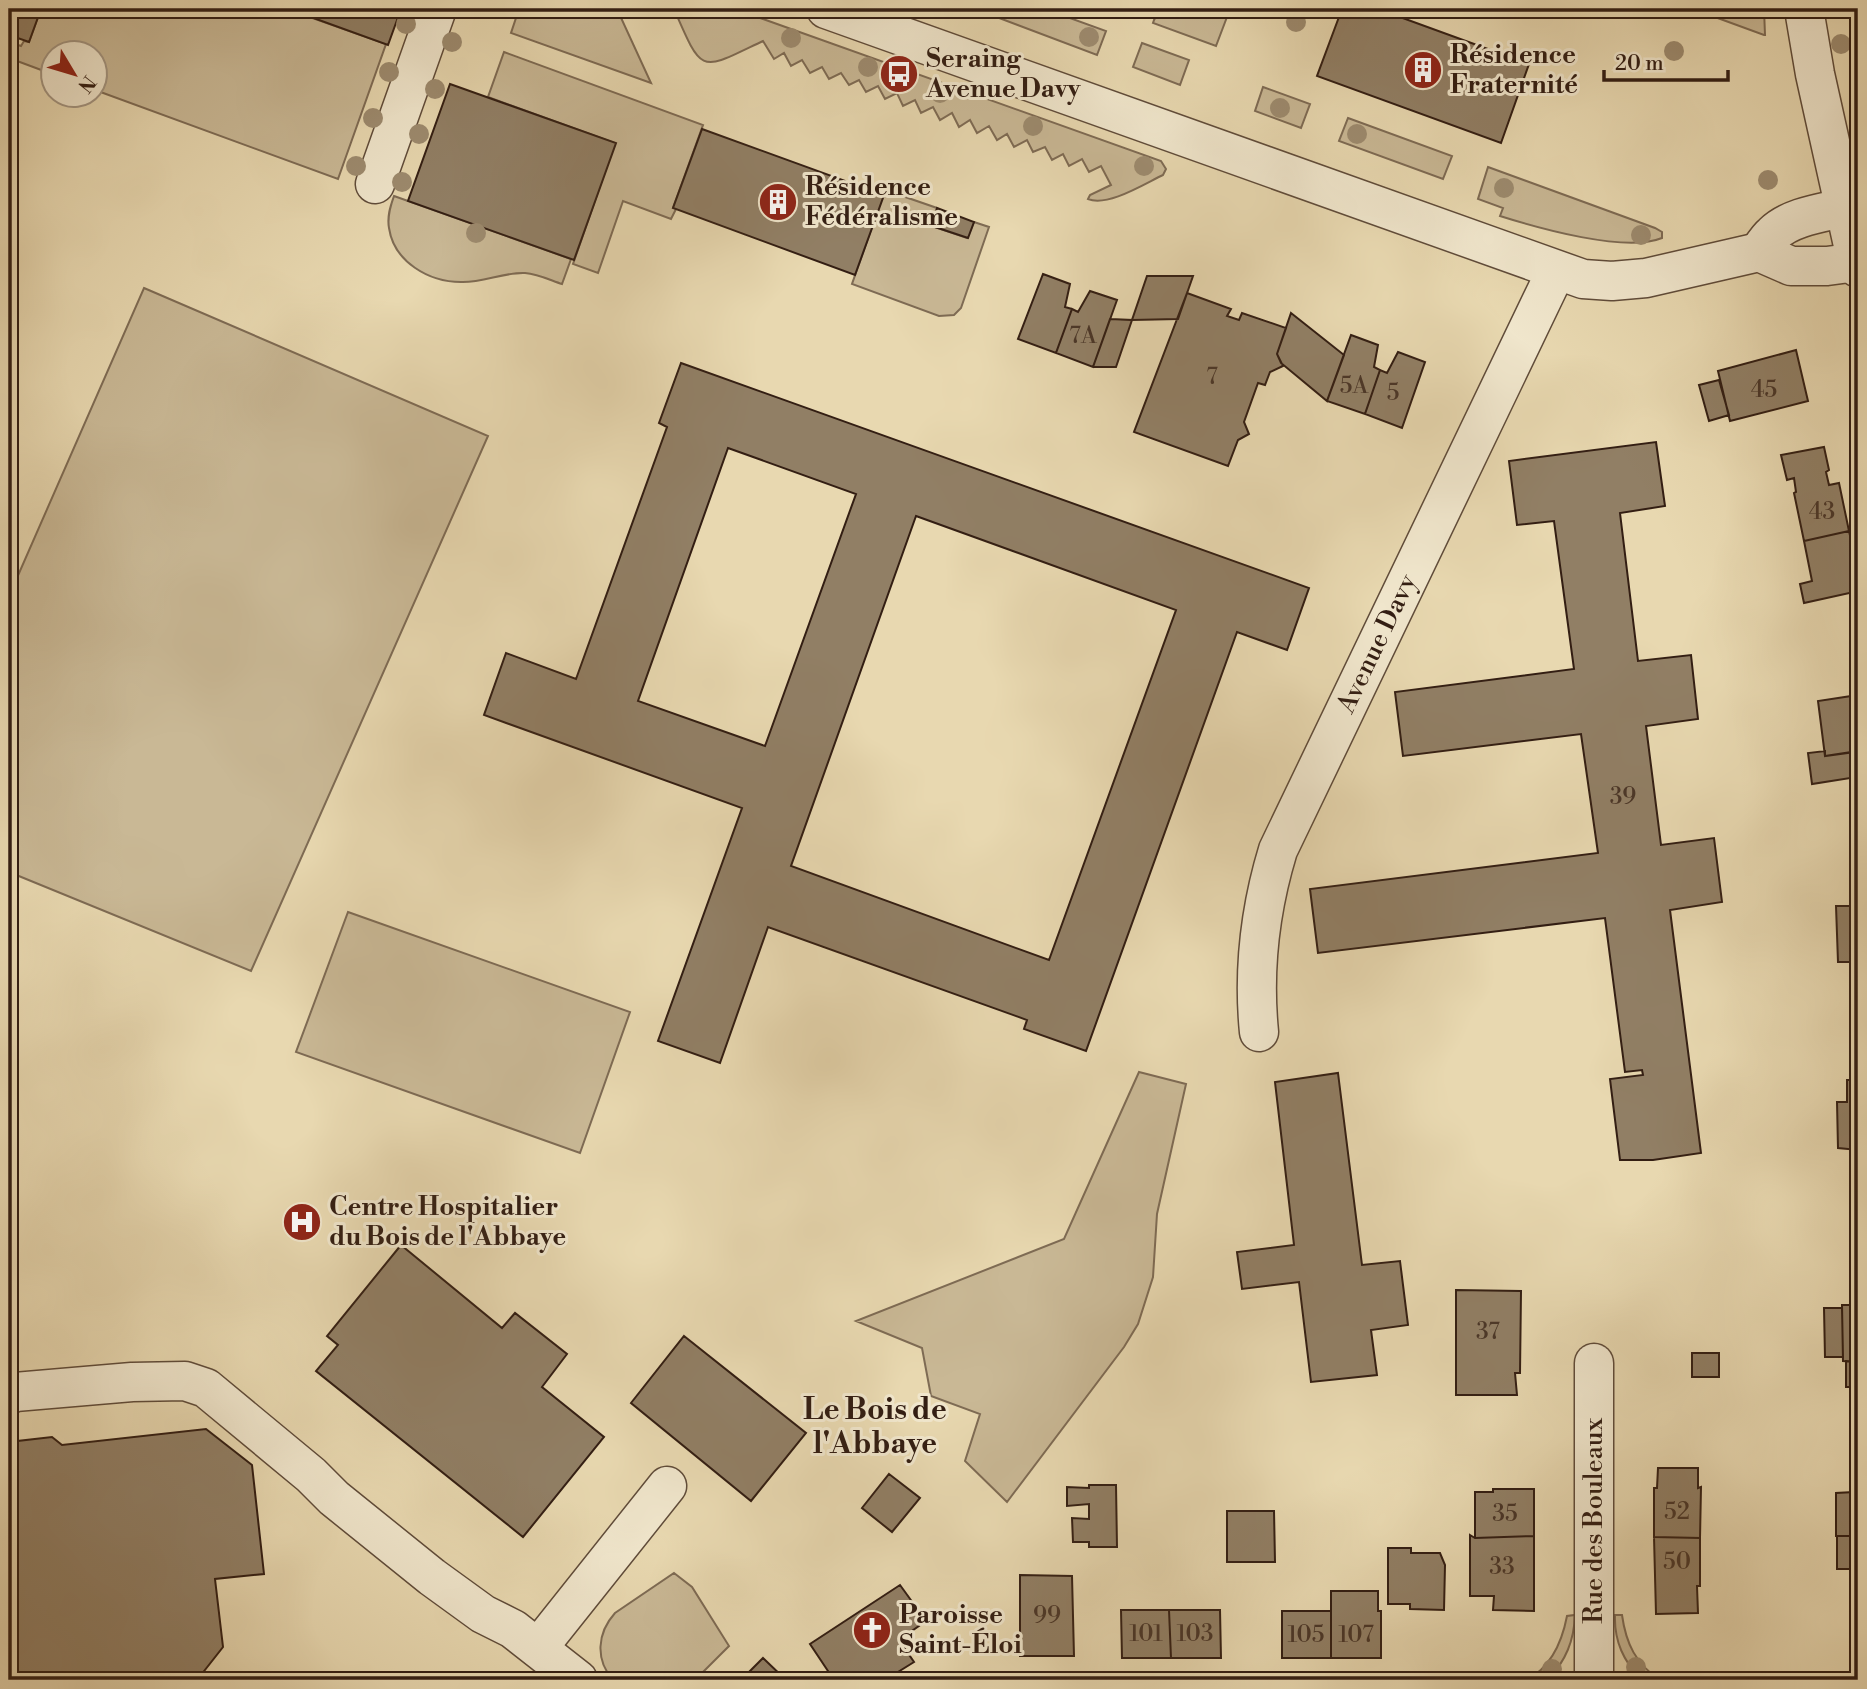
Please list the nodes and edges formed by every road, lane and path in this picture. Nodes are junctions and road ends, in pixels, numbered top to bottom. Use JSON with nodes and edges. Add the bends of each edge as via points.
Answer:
{"nodes":[{"id":1,"x":437,"y":9,"type":"edge"},
{"id":2,"x":826,"y":9,"type":"edge"},
{"id":3,"x":1804,"y":9,"type":"edge"},
{"id":4,"x":375,"y":184,"type":"dead end"},
{"id":5,"x":1843,"y":208,"type":"junction"},
{"id":6,"x":1759,"y":253,"type":"junction"},
{"id":7,"x":1858,"y":265,"type":"edge"},
{"id":8,"x":1556,"y":271,"type":"junction"},
{"id":9,"x":1259,"y":1032,"type":"dead end"},
{"id":10,"x":1594,"y":1363,"type":"dead end"},
{"id":11,"x":9,"y":1395,"type":"edge"},
{"id":12,"x":667,"y":1486,"type":"dead end"},
{"id":13,"x":538,"y":1648,"type":"junction"},
{"id":14,"x":578,"y":1680,"type":"edge"},
{"id":15,"x":1594,"y":1680,"type":"edge"}],
"edges":[{"from":1,"to":4,"type":"street"},
{"from":2,"to":8,"type":"street"},
{"from":3,"to":5,"type":"street"},
{"from":5,"to":6,"type":"street","via":[[1784,226]]},
{"from":5,"to":7,"type":"street"},
{"from":6,"to":7,"type":"street","via":[[1791,266]]},
{"from":6,"to":8,"type":"street","via":[[1646,278],[1583,279]]},
{"from":8,"to":9,"type":"street","name":"Avenue Davy","via":[[1278,850],[1268,882],[1257,959]]},
{"from":10,"to":15,"type":"street","name":"Rue des Bouleaux"},
{"from":11,"to":13,"type":"street","via":[[132,1382],[185,1381],[205,1388],[432,1577]]},
{"from":12,"to":13,"type":"street"},
{"from":13,"to":14,"type":"street"}]}
